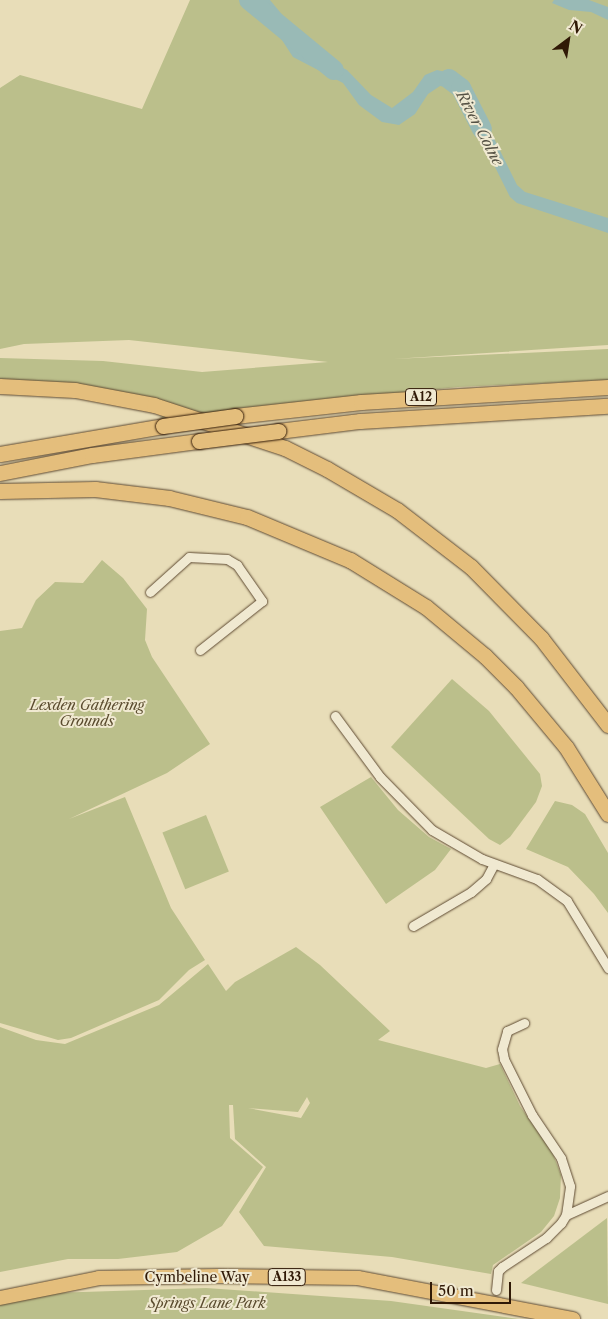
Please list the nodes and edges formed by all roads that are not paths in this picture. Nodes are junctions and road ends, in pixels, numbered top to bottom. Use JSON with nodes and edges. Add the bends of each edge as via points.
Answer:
{"nodes":[{"id":1,"x":0,"y":386,"type":"edge"},
{"id":2,"x":608,"y":387,"type":"edge"},
{"id":3,"x":608,"y":406,"type":"edge"},
{"id":4,"x":0,"y":454,"type":"edge"},
{"id":5,"x":0,"y":473,"type":"edge"},
{"id":6,"x":0,"y":491,"type":"edge"},
{"id":7,"x":150,"y":592,"type":"dead end"},
{"id":8,"x":200,"y":650,"type":"dead end"},
{"id":9,"x":335,"y":716,"type":"dead end"},
{"id":10,"x":608,"y":725,"type":"edge"},
{"id":11,"x":608,"y":814,"type":"edge"},
{"id":12,"x":494,"y":864,"type":"junction"},
{"id":13,"x":413,"y":926,"type":"dead end"},
{"id":14,"x":608,"y":968,"type":"edge"},
{"id":15,"x":524,"y":1023,"type":"dead end"},
{"id":16,"x":608,"y":1196,"type":"edge"},
{"id":17,"x":566,"y":1214,"type":"junction"},
{"id":18,"x":496,"y":1290,"type":"dead end"},
{"id":19,"x":0,"y":1298,"type":"edge"},
{"id":20,"x":573,"y":1319,"type":"edge"}],
"edges":[{"from":1,"to":10,"type":"highway","via":[[76,390],[154,405],[285,448],[354,483],[431,535],[507,600],[570,672]]},
{"from":2,"to":4,"type":"highway","number":"A12","bridge":true,"via":[[370,401],[163,426]]},
{"from":3,"to":5,"type":"highway","number":"A12","bridge":true,"via":[[360,421],[92,455]]},
{"from":6,"to":11,"type":"highway","via":[[95,488],[169,498],[247,517],[350,560],[426,607],[485,656],[516,687],[566,747]]},
{"from":7,"to":8,"type":"street","via":[[189,557],[227,560],[237,565],[262,600]]},
{"from":9,"to":12,"type":"street","via":[[366,760],[415,814],[444,838]]},
{"from":12,"to":13,"type":"street","via":[[486,879],[471,892]]},
{"from":12,"to":14,"type":"street","via":[[537,880],[567,901]]},
{"from":15,"to":17,"type":"street","via":[[507,1031],[502,1048],[504,1059],[522,1098],[564,1166],[570,1186]]},
{"from":16,"to":17,"type":"street"},
{"from":17,"to":18,"type":"street","via":[[546,1238],[498,1271]]},
{"from":19,"to":20,"type":"main road","name":"Cymbeline Way","number":"A133","via":[[99,1278],[358,1278]]}]}
